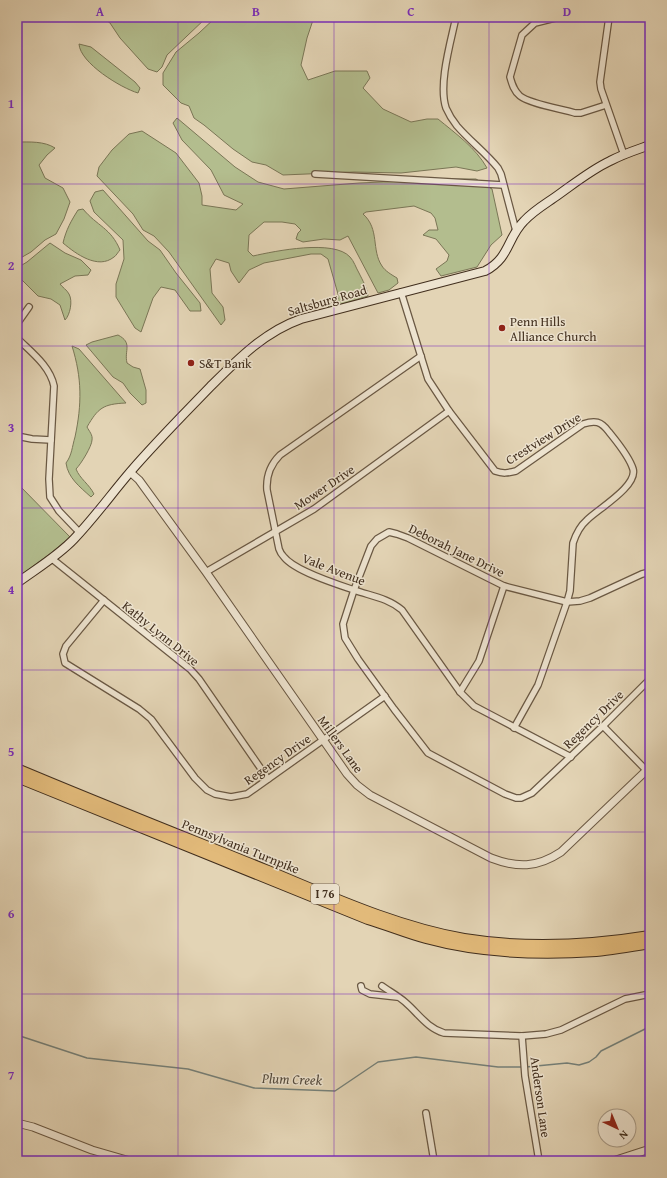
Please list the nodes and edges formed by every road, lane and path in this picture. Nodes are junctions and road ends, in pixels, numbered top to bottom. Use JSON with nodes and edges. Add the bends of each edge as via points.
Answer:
{"nodes":[{"id":1,"x":456,"y":17,"type":"edge"},
{"id":2,"x":559,"y":17,"type":"edge"},
{"id":3,"x":609,"y":17,"type":"edge"},
{"id":4,"x":606,"y":105,"type":"junction"},
{"id":5,"x":650,"y":145,"type":"edge"},
{"id":6,"x":624,"y":154,"type":"junction"},
{"id":7,"x":315,"y":174,"type":"dead end"},
{"id":8,"x":503,"y":185,"type":"junction"},
{"id":9,"x":516,"y":231,"type":"junction"},
{"id":10,"x":401,"y":292,"type":"junction"},
{"id":11,"x":29,"y":307,"type":"dead end"},
{"id":12,"x":17,"y":324,"type":"edge"},
{"id":13,"x":17,"y":338,"type":"edge"},
{"id":14,"x":421,"y":356,"type":"junction"},
{"id":15,"x":449,"y":411,"type":"junction"},
{"id":16,"x":17,"y":436,"type":"edge"},
{"id":17,"x":51,"y":440,"type":"junction"},
{"id":18,"x":130,"y":472,"type":"junction"},
{"id":19,"x":275,"y":531,"type":"junction"},
{"id":20,"x":80,"y":533,"type":"junction"},
{"id":21,"x":51,"y":558,"type":"junction"},
{"id":22,"x":206,"y":572,"type":"junction"},
{"id":23,"x":650,"y":572,"type":"edge"},
{"id":24,"x":17,"y":583,"type":"edge"},
{"id":25,"x":504,"y":586,"type":"junction"},
{"id":26,"x":354,"y":590,"type":"junction"},
{"id":27,"x":104,"y":600,"type":"junction"},
{"id":28,"x":567,"y":602,"type":"junction"},
{"id":29,"x":650,"y":679,"type":"edge"},
{"id":30,"x":460,"y":692,"type":"junction"},
{"id":31,"x":385,"y":696,"type":"junction"},
{"id":32,"x":603,"y":726,"type":"junction"},
{"id":33,"x":514,"y":728,"type":"junction"},
{"id":34,"x":323,"y":740,"type":"junction"},
{"id":35,"x":571,"y":757,"type":"junction"},
{"id":36,"x":17,"y":769,"type":"edge"},
{"id":37,"x":648,"y":769,"type":"edge"},
{"id":38,"x":17,"y":777,"type":"edge"},
{"id":39,"x":268,"y":779,"type":"junction"},
{"id":40,"x":650,"y":936,"type":"edge"},
{"id":41,"x":650,"y":943,"type":"edge"},
{"id":42,"x":361,"y":986,"type":"dead end"},
{"id":43,"x":382,"y":986,"type":"dead end"},
{"id":44,"x":650,"y":994,"type":"edge"},
{"id":45,"x":397,"y":997,"type":"junction"},
{"id":46,"x":522,"y":1036,"type":"junction"},
{"id":47,"x":426,"y":1113,"type":"dead end"},
{"id":48,"x":17,"y":1123,"type":"edge"},
{"id":49,"x":650,"y":1149,"type":"edge"},
{"id":50,"x":130,"y":1161,"type":"edge"},
{"id":51,"x":434,"y":1161,"type":"edge"},
{"id":52,"x":539,"y":1161,"type":"edge"},
{"id":53,"x":613,"y":1161,"type":"edge"}],
"edges":[{"from":1,"to":8,"type":"street","via":[[445,69],[446,107],[458,127],[498,168]]},
{"from":2,"to":4,"type":"street","via":[[535,24],[522,35],[510,77],[512,84],[521,97],[528,101],[576,113]]},
{"from":3,"to":4,"type":"street","via":[[600,82]]},
{"from":4,"to":6,"type":"street"},
{"from":5,"to":6,"type":"main road","name":"Saltsburg Road"},
{"from":6,"to":9,"type":"main road","name":"Saltsburg Road","via":[[600,166],[536,210]]},
{"from":7,"to":8,"type":"street"},
{"from":8,"to":9,"type":"street"},
{"from":9,"to":10,"type":"main road","name":"Saltsburg Road","via":[[503,256],[485,271]]},
{"from":10,"to":14,"type":"street","name":"Crestview Drive"},
{"from":10,"to":18,"type":"main road","name":"Saltsburg Road","via":[[301,318],[267,336],[221,376]]},
{"from":11,"to":12,"type":"street"},
{"from":13,"to":17,"type":"street","via":[[47,369],[53,379]]},
{"from":14,"to":15,"type":"street","name":"Crestview Drive","via":[[428,379]]},
{"from":14,"to":19,"type":"street","name":"Vale Avenue","via":[[275,460],[266,480]]},
{"from":15,"to":19,"type":"street","name":"Mower Drive","via":[[314,509]]},
{"from":15,"to":28,"type":"street","name":"Crestview Drive","via":[[483,458],[501,474],[516,471],[583,424],[592,422],[604,426],[623,450],[633,469],[632,478],[624,490],[587,520],[577,532],[572,543],[570,591]]},
{"from":16,"to":17,"type":"street"},
{"from":17,"to":20,"type":"street","via":[[50,497],[58,511]]},
{"from":18,"to":20,"type":"main road","name":"Saltsburg Road"},
{"from":18,"to":22,"type":"street","name":"Millers Lane","via":[[139,480]]},
{"from":19,"to":22,"type":"street","name":"Mower Drive"},
{"from":19,"to":26,"type":"street","name":"Vale Avenue","via":[[279,549],[284,558],[292,564],[301,570]]},
{"from":20,"to":21,"type":"main road","name":"Saltsburg Road"},
{"from":21,"to":24,"type":"main road","name":"Saltsburg Road"},
{"from":21,"to":27,"type":"street","name":"Kathy Lynn Drive"},
{"from":22,"to":34,"type":"street","name":"Millers Lane"},
{"from":23,"to":28,"type":"street","name":"Deborah Jane Drive","via":[[590,598]]},
{"from":25,"to":26,"type":"street","name":"Deborah Jane Drive","via":[[408,538],[389,532],[371,546]]},
{"from":25,"to":28,"type":"street","name":"Deborah Jane Drive"},
{"from":25,"to":30,"type":"street","via":[[479,661]]},
{"from":26,"to":30,"type":"street","name":"Vale Avenue","via":[[388,600],[402,610]]},
{"from":26,"to":31,"type":"street","name":"Deborah Jane Drive","via":[[343,624],[345,638]]},
{"from":27,"to":39,"type":"street","name":"Kathy Lynn Drive","via":[[194,674]]},
{"from":27,"to":39,"type":"street","name":"Regency Drive","via":[[66,646],[62,654],[65,663],[151,719],[207,790],[231,797],[238,796],[247,794]]},
{"from":28,"to":33,"type":"street","name":"Crestview Drive","via":[[538,685]]},
{"from":29,"to":32,"type":"street","name":"Regency Drive"},
{"from":30,"to":33,"type":"street","name":"Vale Avenue","via":[[474,706]]},
{"from":31,"to":34,"type":"street","name":"Regency Drive"},
{"from":31,"to":35,"type":"street","name":"Regency Drive","via":[[428,753],[516,798],[532,793]]},
{"from":32,"to":35,"type":"street","name":"Regency Drive"},
{"from":32,"to":37,"type":"street"},
{"from":33,"to":35,"type":"street","name":"Vale Avenue"},
{"from":34,"to":37,"type":"street","name":"Millers Lane","via":[[347,774],[370,795],[491,858],[516,865],[533,865],[561,852]]},
{"from":34,"to":39,"type":"street","name":"Regency Drive"},
{"from":36,"to":40,"type":"highway","name":"Pennsylvania Turnpike","number":"I 76","via":[[332,897],[435,932],[505,944],[551,946],[603,943]]},
{"from":38,"to":41,"type":"highway","name":"Pennsylvania Turnpike","number":"I 76","via":[[368,919],[426,938],[476,948],[540,953],[597,951]]},
{"from":42,"to":45,"type":"street","via":[[362,990],[370,994]]},
{"from":43,"to":45,"type":"street"},
{"from":44,"to":46,"type":"street","via":[[625,999],[562,1030]]},
{"from":45,"to":46,"type":"street","via":[[437,1031]]},
{"from":46,"to":52,"type":"street","name":"Anderson Lane"},
{"from":47,"to":51,"type":"street"},
{"from":48,"to":50,"type":"street"},
{"from":49,"to":53,"type":"street"}]}
